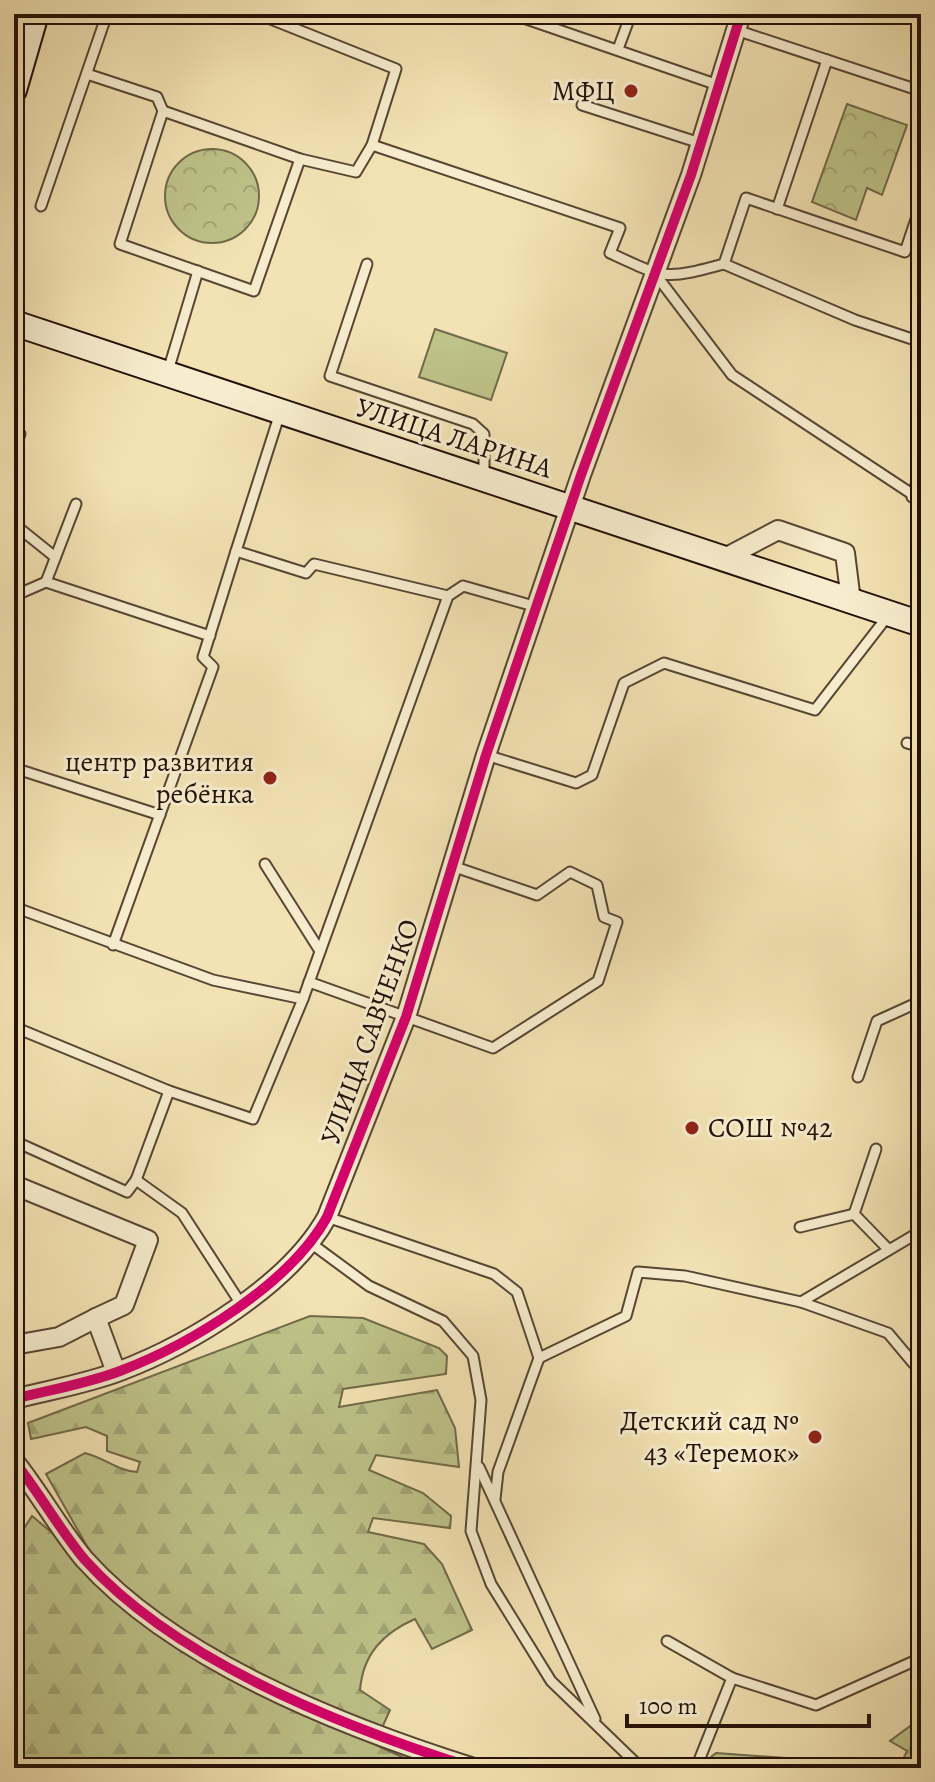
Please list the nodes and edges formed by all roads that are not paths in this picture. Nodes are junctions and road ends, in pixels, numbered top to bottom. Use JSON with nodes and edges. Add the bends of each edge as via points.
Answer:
{"nodes":[{"id":1,"x":36,"y":14,"type":"edge"},
{"id":2,"x":107,"y":14,"type":"edge"},
{"id":3,"x":258,"y":14,"type":"edge"},
{"id":4,"x":512,"y":14,"type":"edge"},
{"id":5,"x":631,"y":14,"type":"edge"},
{"id":6,"x":739,"y":22,"type":"edge"},
{"id":7,"x":618,"y":49,"type":"junction"},
{"id":8,"x":827,"y":60,"type":"junction"},
{"id":9,"x":87,"y":74,"type":"junction"},
{"id":10,"x":718,"y":85,"type":"junction"},
{"id":11,"x":14,"y":90,"type":"edge"},
{"id":12,"x":921,"y":91,"type":"edge"},
{"id":13,"x":582,"y":105,"type":"dead end"},
{"id":14,"x":163,"y":111,"type":"junction"},
{"id":15,"x":700,"y":143,"type":"junction"},
{"id":16,"x":372,"y":145,"type":"junction"},
{"id":17,"x":300,"y":159,"type":"junction"},
{"id":18,"x":921,"y":204,"type":"edge"},
{"id":19,"x":41,"y":206,"type":"dead end"},
{"id":20,"x":777,"y":209,"type":"junction"},
{"id":21,"x":367,"y":264,"type":"dead end"},
{"id":22,"x":724,"y":264,"type":"junction"},
{"id":23,"x":198,"y":271,"type":"junction"},
{"id":24,"x":656,"y":275,"type":"junction"},
{"id":25,"x":14,"y":323,"type":"edge"},
{"id":26,"x":921,"y":342,"type":"edge"},
{"id":27,"x":167,"y":374,"type":"junction"},
{"id":28,"x":281,"y":412,"type":"junction"},
{"id":29,"x":20,"y":434,"type":"dead end"},
{"id":30,"x":14,"y":450,"type":"edge"},
{"id":31,"x":921,"y":470,"type":"edge"},
{"id":32,"x":484,"y":481,"type":"junction"},
{"id":33,"x":916,"y":498,"type":"edge"},
{"id":34,"x":76,"y":504,"type":"dead end"},
{"id":35,"x":571,"y":508,"type":"junction"},
{"id":36,"x":14,"y":524,"type":"edge"},
{"id":37,"x":236,"y":551,"type":"junction"},
{"id":38,"x":55,"y":557,"type":"junction"},
{"id":39,"x":723,"y":559,"type":"junction"},
{"id":40,"x":46,"y":582,"type":"junction"},
{"id":41,"x":14,"y":596,"type":"edge"},
{"id":42,"x":448,"y":596,"type":"junction"},
{"id":43,"x":851,"y":601,"type":"junction"},
{"id":44,"x":539,"y":607,"type":"junction"},
{"id":45,"x":889,"y":614,"type":"junction"},
{"id":46,"x":921,"y":624,"type":"edge"},
{"id":47,"x":210,"y":636,"type":"junction"},
{"id":48,"x":907,"y":743,"type":"dead end"},
{"id":49,"x":921,"y":747,"type":"edge"},
{"id":50,"x":486,"y":755,"type":"junction"},
{"id":51,"x":14,"y":768,"type":"edge"},
{"id":52,"x":160,"y":815,"type":"junction"},
{"id":53,"x":265,"y":864,"type":"dead end"},
{"id":54,"x":452,"y":866,"type":"junction"},
{"id":55,"x":14,"y":907,"type":"edge"},
{"id":56,"x":113,"y":945,"type":"junction"},
{"id":57,"x":320,"y":951,"type":"junction"},
{"id":58,"x":309,"y":982,"type":"junction"},
{"id":59,"x":303,"y":999,"type":"junction"},
{"id":60,"x":921,"y":1001,"type":"edge"},
{"id":61,"x":406,"y":1017,"type":"junction"},
{"id":62,"x":14,"y":1027,"type":"edge"},
{"id":63,"x":858,"y":1077,"type":"dead end"},
{"id":64,"x":169,"y":1091,"type":"junction"},
{"id":65,"x":14,"y":1141,"type":"edge"},
{"id":66,"x":876,"y":1149,"type":"dead end"},
{"id":67,"x":136,"y":1180,"type":"junction"},
{"id":68,"x":14,"y":1185,"type":"edge"},
{"id":69,"x":854,"y":1214,"type":"junction"},
{"id":70,"x":327,"y":1217,"type":"junction"},
{"id":71,"x":800,"y":1227,"type":"dead end"},
{"id":72,"x":921,"y":1231,"type":"edge"},
{"id":73,"x":312,"y":1244,"type":"junction"},
{"id":74,"x":888,"y":1249,"type":"junction"},
{"id":75,"x":801,"y":1302,"type":"junction"},
{"id":76,"x":241,"y":1304,"type":"junction"},
{"id":77,"x":96,"y":1318,"type":"junction"},
{"id":78,"x":14,"y":1345,"type":"edge"},
{"id":79,"x":539,"y":1358,"type":"junction"},
{"id":80,"x":921,"y":1366,"type":"edge"},
{"id":81,"x":116,"y":1372,"type":"junction"},
{"id":82,"x":14,"y":1399,"type":"edge"},
{"id":83,"x":14,"y":1461,"type":"edge"},
{"id":84,"x":478,"y":1464,"type":"junction"},
{"id":85,"x":495,"y":1500,"type":"junction"},
{"id":86,"x":667,"y":1641,"type":"dead end"},
{"id":87,"x":921,"y":1658,"type":"edge"},
{"id":88,"x":732,"y":1678,"type":"junction"},
{"id":89,"x":598,"y":1725,"type":"junction"},
{"id":90,"x":474,"y":1768,"type":"edge"},
{"id":91,"x":641,"y":1768,"type":"edge"},
{"id":92,"x":696,"y":1768,"type":"edge"}],
"edges":[{"from":1,"to":11,"type":"main road"},
{"from":2,"to":9,"type":"lane"},
{"from":3,"to":16,"type":"lane","via":[[396,69]]},
{"from":4,"to":7,"type":"lane"},
{"from":5,"to":7,"type":"lane"},
{"from":6,"to":8,"type":"lane"},
{"from":6,"to":10,"type":"street","name":"УЛИЦА САВЧЕНКО"},
{"from":7,"to":10,"type":"lane"},
{"from":8,"to":12,"type":"lane"},
{"from":8,"to":20,"type":"lane"},
{"from":9,"to":14,"type":"lane","via":[[157,97]]},
{"from":9,"to":19,"type":"lane"},
{"from":10,"to":15,"type":"street","name":"УЛИЦА САВЧЕНКО"},
{"from":13,"to":15,"type":"lane"},
{"from":14,"to":17,"type":"lane"},
{"from":14,"to":23,"type":"lane","via":[[120,244]]},
{"from":15,"to":24,"type":"street","name":"УЛИЦА САВЧЕНКО"},
{"from":16,"to":17,"type":"lane","via":[[356,172]]},
{"from":16,"to":24,"type":"lane","via":[[620,228],[610,253]]},
{"from":17,"to":23,"type":"lane","via":[[254,291]]},
{"from":18,"to":20,"type":"lane","via":[[905,252]]},
{"from":20,"to":22,"type":"lane","via":[[746,198]]},
{"from":21,"to":32,"type":"lane","via":[[330,376],[473,424],[484,434]]},
{"from":22,"to":24,"type":"lane","via":[[684,277]]},
{"from":22,"to":26,"type":"lane"},
{"from":23,"to":27,"type":"lane"},
{"from":24,"to":33,"type":"lane","via":[[732,375]]},
{"from":24,"to":35,"type":"street","name":"УЛИЦА САВЧЕНКО"},
{"from":25,"to":27,"type":"main road","name":"УЛИЦА ЛАРИНА"},
{"from":27,"to":28,"type":"main road","name":"УЛИЦА ЛАРИНА"},
{"from":28,"to":32,"type":"main road","name":"УЛИЦА ЛАРИНА"},
{"from":28,"to":37,"type":"lane"},
{"from":29,"to":30,"type":"lane"},
{"from":31,"to":33,"type":"lane"},
{"from":32,"to":35,"type":"main road","name":"УЛИЦА ЛАРИНА"},
{"from":34,"to":38,"type":"lane"},
{"from":35,"to":39,"type":"main road","name":"УЛИЦА ЛАРИНА"},
{"from":35,"to":44,"type":"street","name":"УЛИЦА САВЧЕНКО"},
{"from":36,"to":38,"type":"lane"},
{"from":37,"to":42,"type":"lane","via":[[306,573],[314,564]]},
{"from":37,"to":47,"type":"lane"},
{"from":38,"to":40,"type":"lane"},
{"from":39,"to":43,"type":"main road","name":"УЛИЦА ЛАРИНА"},
{"from":39,"to":43,"type":"street","via":[[778,530],[845,553]]},
{"from":40,"to":41,"type":"lane"},
{"from":40,"to":47,"type":"lane"},
{"from":42,"to":44,"type":"lane","via":[[463,586]]},
{"from":42,"to":57,"type":"lane"},
{"from":43,"to":45,"type":"main road","name":"УЛИЦА ЛАРИНА"},
{"from":44,"to":50,"type":"street","name":"УЛИЦА САВЧЕНКО"},
{"from":45,"to":46,"type":"main road","name":"УЛИЦА ЛАРИНА"},
{"from":45,"to":50,"type":"lane","via":[[815,710],[664,663],[624,683],[592,775],[576,783]]},
{"from":47,"to":52,"type":"lane","via":[[203,657],[213,667]]},
{"from":48,"to":49,"type":"lane"},
{"from":50,"to":54,"type":"street","name":"УЛИЦА САВЧЕНКО"},
{"from":51,"to":52,"type":"lane"},
{"from":52,"to":56,"type":"lane"},
{"from":53,"to":57,"type":"lane"},
{"from":54,"to":61,"type":"street","name":"УЛИЦА САВЧЕНКО"},
{"from":54,"to":61,"type":"lane","via":[[537,895],[570,872],[597,885],[604,917],[617,922],[598,981],[493,1048]]},
{"from":55,"to":56,"type":"lane"},
{"from":56,"to":59,"type":"lane","via":[[213,980]]},
{"from":57,"to":58,"type":"lane"},
{"from":58,"to":59,"type":"lane"},
{"from":58,"to":61,"type":"lane"},
{"from":59,"to":64,"type":"lane","via":[[253,1119]]},
{"from":60,"to":63,"type":"lane","via":[[877,1021]]},
{"from":61,"to":70,"type":"street","name":"УЛИЦА САВЧЕНКО"},
{"from":62,"to":64,"type":"lane"},
{"from":64,"to":67,"type":"lane"},
{"from":65,"to":67,"type":"lane","via":[[127,1192]]},
{"from":66,"to":69,"type":"lane"},
{"from":67,"to":76,"type":"lane","via":[[182,1213]]},
{"from":68,"to":77,"type":"street","via":[[148,1240],[124,1305]]},
{"from":69,"to":71,"type":"lane"},
{"from":69,"to":74,"type":"lane"},
{"from":70,"to":73,"type":"street","name":"УЛИЦА САВЧЕНКО"},
{"from":70,"to":79,"type":"lane","via":[[494,1274],[517,1292]]},
{"from":72,"to":74,"type":"lane"},
{"from":73,"to":76,"type":"street","name":"УЛИЦА САВЧЕНКО"},
{"from":73,"to":84,"type":"lane","via":[[369,1286],[443,1321],[473,1356],[481,1400]]},
{"from":74,"to":75,"type":"lane"},
{"from":75,"to":79,"type":"lane","via":[[685,1276],[638,1272],[626,1316]]},
{"from":75,"to":80,"type":"lane","via":[[888,1333]]},
{"from":76,"to":81,"type":"street","name":"УЛИЦА САВЧЕНКО","via":[[155,1357]]},
{"from":77,"to":78,"type":"street","via":[[59,1337]]},
{"from":77,"to":81,"type":"street"},
{"from":79,"to":85,"type":"lane","via":[[498,1472]]},
{"from":81,"to":82,"type":"street","name":"УЛИЦА САВЧЕНКО"},
{"from":83,"to":90,"type":"street","via":[[84,1558],[140,1612],[212,1659],[378,1738]]},
{"from":84,"to":85,"type":"lane"},
{"from":84,"to":89,"type":"lane","via":[[471,1531],[491,1584],[551,1681]]},
{"from":85,"to":89,"type":"lane"},
{"from":86,"to":88,"type":"lane"},
{"from":87,"to":88,"type":"lane","via":[[816,1705]]},
{"from":88,"to":92,"type":"lane"},
{"from":89,"to":91,"type":"lane"}]}
